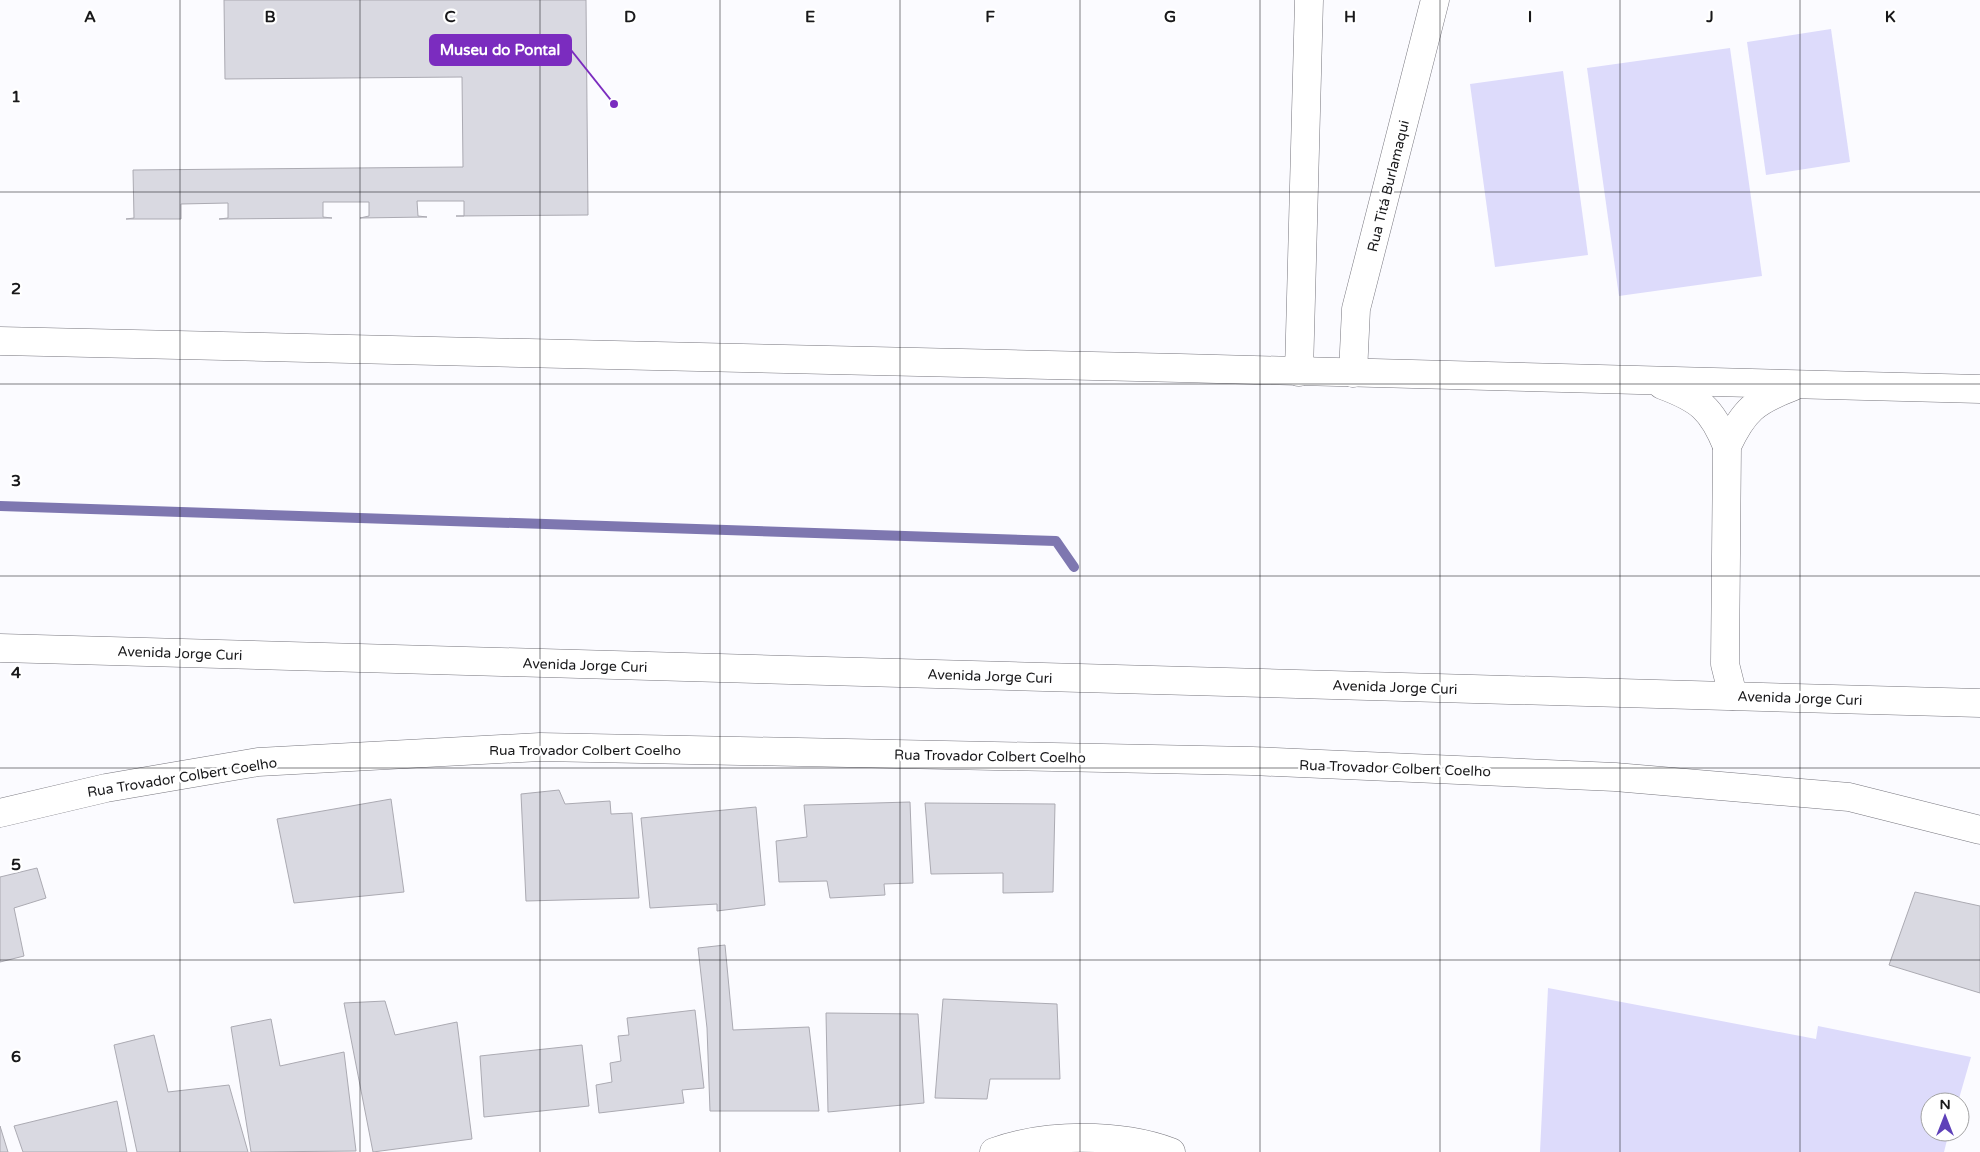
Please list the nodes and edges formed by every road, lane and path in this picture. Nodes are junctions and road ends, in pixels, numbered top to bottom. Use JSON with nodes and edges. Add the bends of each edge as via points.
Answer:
{"nodes":[{"id":1,"x":1309,"y":0,"type":"edge"},
{"id":2,"x":1436,"y":0,"type":"edge"},
{"id":3,"x":0,"y":341,"type":"edge"},
{"id":4,"x":1299,"y":372,"type":"junction"},
{"id":5,"x":1354,"y":373,"type":"junction"},
{"id":6,"x":1649,"y":381,"type":"junction"},
{"id":7,"x":1798,"y":385,"type":"junction"},
{"id":8,"x":1980,"y":389,"type":"edge"},
{"id":9,"x":1728,"y":446,"type":"junction"},
{"id":10,"x":0,"y":648,"type":"edge"},
{"id":11,"x":1733,"y":696,"type":"junction"},
{"id":12,"x":1980,"y":703,"type":"edge"},
{"id":13,"x":0,"y":813,"type":"edge"},
{"id":14,"x":1980,"y":830,"type":"edge"},
{"id":15,"x":994,"y":1152,"type":"edge"},
{"id":16,"x":1172,"y":1152,"type":"edge"}],
"edges":[{"from":1,"to":4,"type":"street"},
{"from":2,"to":5,"type":"street","name":"Rua Titá Burlamaqui","via":[[1356,309]]},
{"from":3,"to":4,"type":"street"},
{"from":4,"to":5,"type":"street"},
{"from":5,"to":6,"type":"street"},
{"from":6,"to":7,"type":"street"},
{"from":6,"to":9,"type":"street","via":[[1681,392],[1705,407],[1718,424]]},
{"from":7,"to":8,"type":"street"},
{"from":7,"to":9,"type":"street","via":[[1751,407]]},
{"from":9,"to":11,"type":"street","via":[[1725,664]]},
{"from":10,"to":11,"type":"street","name":"Avenida Jorge Curi"},
{"from":11,"to":12,"type":"street","name":"Avenida Jorge Curi"},
{"from":13,"to":14,"type":"street","name":"Rua Trovador Colbert Coelho","via":[[106,788],[258,762],[540,747],[1252,761],[1615,777],[1849,797]]},
{"from":15,"to":16,"type":"street","via":[[1045,1140],[1088,1138],[1131,1141]]}]}
